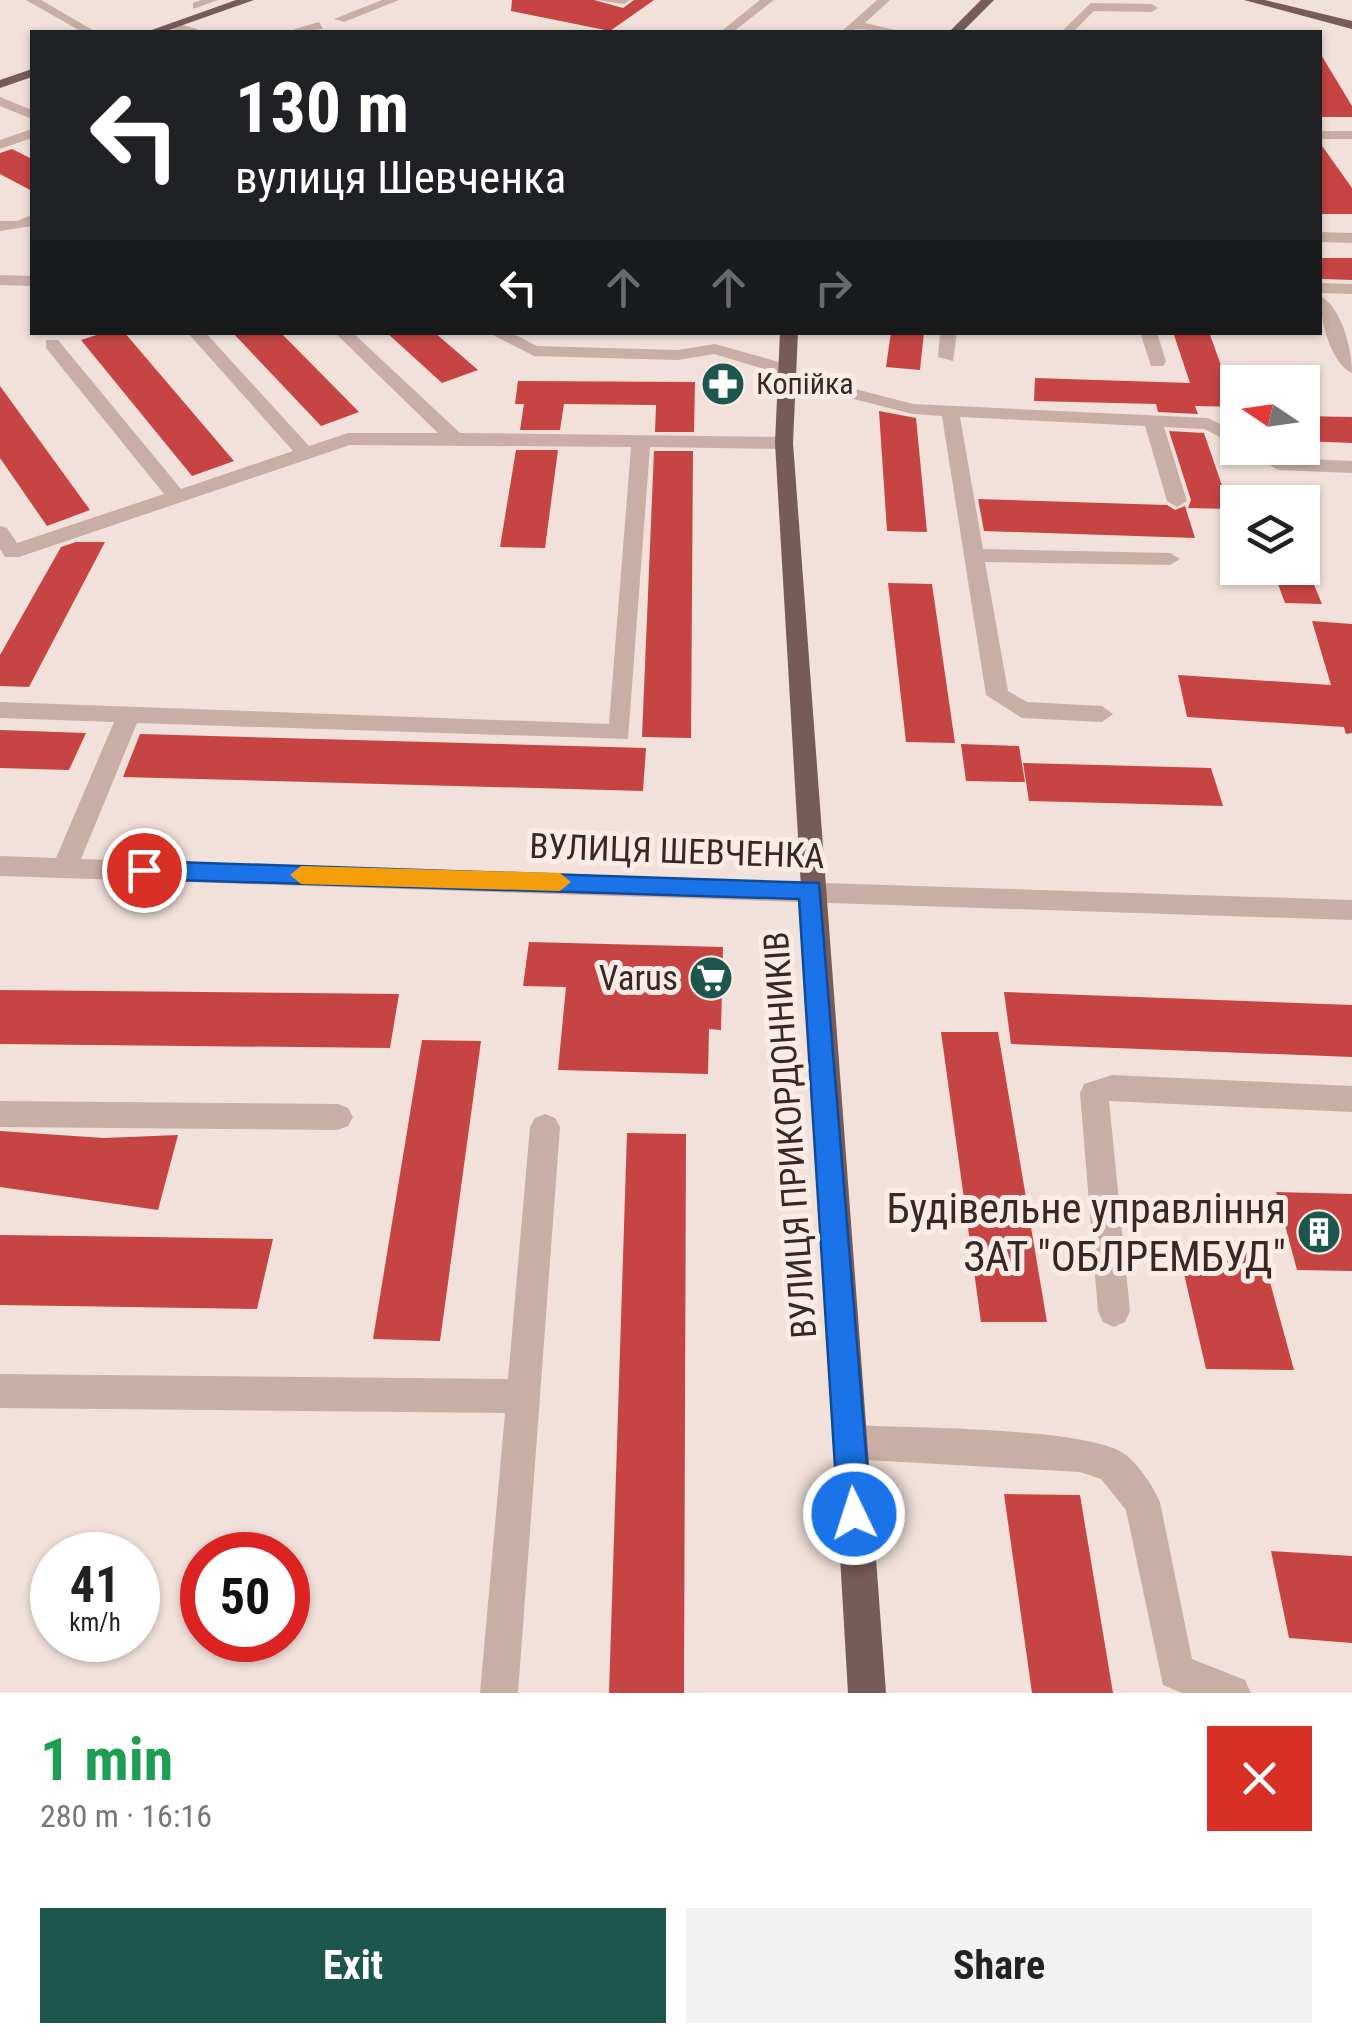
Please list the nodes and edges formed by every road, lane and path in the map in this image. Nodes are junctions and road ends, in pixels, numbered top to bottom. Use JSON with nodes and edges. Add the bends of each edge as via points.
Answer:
{"nodes":[{"id":1,"x":32,"y":0,"type":"edge"},
{"id":2,"x":212,"y":0,"type":"edge"},
{"id":3,"x":248,"y":0,"type":"edge"},
{"id":4,"x":393,"y":0,"type":"edge"},
{"id":5,"x":604,"y":0,"type":"edge"},
{"id":6,"x":624,"y":0,"type":"edge"},
{"id":7,"x":768,"y":0,"type":"edge"},
{"id":8,"x":882,"y":0,"type":"edge"},
{"id":9,"x":988,"y":0,"type":"edge"},
{"id":10,"x":1250,"y":0,"type":"edge"},
{"id":11,"x":197,"y":6,"type":"dead end"},
{"id":12,"x":1152,"y":8,"type":"dead end"},
{"id":13,"x":340,"y":19,"type":"dead end"},
{"id":14,"x":1352,"y":25,"type":"edge"},
{"id":15,"x":172,"y":26,"type":"junction"},
{"id":16,"x":319,"y":26,"type":"dead end"},
{"id":17,"x":851,"y":29,"type":"edge"},
{"id":18,"x":86,"y":30,"type":"edge"},
{"id":19,"x":159,"y":30,"type":"edge"},
{"id":20,"x":186,"y":30,"type":"edge"},
{"id":21,"x":306,"y":30,"type":"edge"},
{"id":22,"x":729,"y":30,"type":"edge"},
{"id":23,"x":957,"y":30,"type":"edge"},
{"id":24,"x":1070,"y":30,"type":"edge"},
{"id":25,"x":30,"y":74,"type":"edge"},
{"id":26,"x":0,"y":84,"type":"edge"},
{"id":27,"x":0,"y":101,"type":"edge"},
{"id":28,"x":30,"y":114,"type":"edge"},
{"id":29,"x":30,"y":134,"type":"edge"},
{"id":30,"x":1322,"y":134,"type":"edge"},
{"id":31,"x":1351,"y":136,"type":"edge"},
{"id":32,"x":5,"y":143,"type":"edge"},
{"id":33,"x":30,"y":150,"type":"edge"},
{"id":34,"x":30,"y":221,"type":"edge"},
{"id":35,"x":3,"y":230,"type":"edge"},
{"id":36,"x":1322,"y":237,"type":"edge"},
{"id":37,"x":1352,"y":238,"type":"edge"},
{"id":38,"x":0,"y":280,"type":"edge"},
{"id":39,"x":30,"y":281,"type":"edge"},
{"id":40,"x":1322,"y":288,"type":"edge"},
{"id":41,"x":1352,"y":289,"type":"edge"},
{"id":42,"x":1322,"y":305,"type":"edge"},
{"id":43,"x":197,"y":335,"type":"edge"},
{"id":44,"x":345,"y":335,"type":"edge"},
{"id":45,"x":502,"y":335,"type":"edge"},
{"id":46,"x":789,"y":335,"type":"edge"},
{"id":47,"x":949,"y":335,"type":"edge"},
{"id":48,"x":1149,"y":335,"type":"edge"},
{"id":49,"x":717,"y":341,"type":"edge"},
{"id":50,"x":52,"y":344,"type":"dead end"},
{"id":51,"x":947,"y":357,"type":"dead end"},
{"id":52,"x":1157,"y":362,"type":"dead end"},
{"id":53,"x":1352,"y":368,"type":"edge"},
{"id":54,"x":788,"y":374,"type":"junction"},
{"id":55,"x":950,"y":411,"type":"junction"},
{"id":56,"x":1152,"y":421,"type":"junction"},
{"id":57,"x":1220,"y":431,"type":"edge"},
{"id":58,"x":455,"y":438,"type":"junction"},
{"id":59,"x":641,"y":442,"type":"junction"},
{"id":60,"x":784,"y":443,"type":"junction"},
{"id":61,"x":305,"y":454,"type":"junction"},
{"id":62,"x":1303,"y":465,"type":"edge"},
{"id":63,"x":1352,"y":467,"type":"edge"},
{"id":64,"x":177,"y":497,"type":"junction"},
{"id":65,"x":1177,"y":501,"type":"dead end"},
{"id":66,"x":0,"y":532,"type":"edge"},
{"id":67,"x":12,"y":552,"type":"junction"},
{"id":68,"x":974,"y":555,"type":"junction"},
{"id":69,"x":1170,"y":559,"type":"dead end"},
{"id":70,"x":0,"y":573,"type":"edge"},
{"id":71,"x":0,"y":710,"type":"edge"},
{"id":72,"x":1102,"y":714,"type":"dead end"},
{"id":73,"x":129,"y":715,"type":"junction"},
{"id":74,"x":0,"y":866,"type":"edge"},
{"id":75,"x":64,"y":868,"type":"junction"},
{"id":76,"x":810,"y":890,"type":"junction"},
{"id":77,"x":1352,"y":910,"type":"edge"},
{"id":78,"x":1352,"y":1099,"type":"edge"},
{"id":79,"x":0,"y":1114,"type":"edge"},
{"id":80,"x":338,"y":1117,"type":"dead end"},
{"id":81,"x":545,"y":1126,"type":"dead end"},
{"id":82,"x":1114,"y":1311,"type":"dead end"},
{"id":83,"x":0,"y":1391,"type":"edge"},
{"id":84,"x":524,"y":1396,"type":"junction"},
{"id":85,"x":850,"y":1442,"type":"junction"},
{"id":86,"x":499,"y":1693,"type":"edge"},
{"id":87,"x":867,"y":1693,"type":"edge"},
{"id":88,"x":1232,"y":1693,"type":"edge"}],
"edges":[{"from":1,"to":18,"type":"street"},
{"from":2,"to":11,"type":"street"},
{"from":3,"to":15,"type":"main road"},
{"from":4,"to":13,"type":"street"},
{"from":5,"to":6,"type":"street"},
{"from":7,"to":22,"type":"street"},
{"from":8,"to":17,"type":"street"},
{"from":9,"to":23,"type":"main road"},
{"from":10,"to":14,"type":"main road"},
{"from":12,"to":24,"type":"street","via":[[1090,7]]},
{"from":15,"to":19,"type":"main road"},
{"from":15,"to":20,"type":"street"},
{"from":16,"to":21,"type":"street"},
{"from":25,"to":26,"type":"main road"},
{"from":27,"to":28,"type":"street"},
{"from":29,"to":32,"type":"street"},
{"from":30,"to":31,"type":"street"},
{"from":32,"to":33,"type":"street"},
{"from":34,"to":35,"type":"street"},
{"from":36,"to":37,"type":"street"},
{"from":38,"to":39,"type":"street"},
{"from":40,"to":41,"type":"street"},
{"from":42,"to":53,"type":"street"},
{"from":43,"to":61,"type":"street"},
{"from":44,"to":58,"type":"street"},
{"from":45,"to":49,"type":"street","via":[[534,351],[575,355],[678,355]]},
{"from":46,"to":54,"type":"main road","name":"ВУЛИЦЯ ПРИКОРДОННИКІВ"},
{"from":47,"to":51,"type":"street"},
{"from":48,"to":52,"type":"street"},
{"from":49,"to":54,"type":"street"},
{"from":50,"to":64,"type":"street"},
{"from":54,"to":55,"type":"street","via":[[912,409]]},
{"from":54,"to":60,"type":"main road","name":"ВУЛИЦЯ ПРИКОРДОННИКІВ"},
{"from":55,"to":56,"type":"street"},
{"from":55,"to":68,"type":"street"},
{"from":56,"to":57,"type":"street","via":[[1208,424]]},
{"from":56,"to":65,"type":"street"},
{"from":58,"to":59,"type":"street"},
{"from":58,"to":61,"type":"street","via":[[348,439]]},
{"from":59,"to":60,"type":"street"},
{"from":59,"to":73,"type":"street","via":[[620,733]]},
{"from":60,"to":76,"type":"main road","name":"ВУЛИЦЯ ПРИКОРДОННИКІВ"},
{"from":61,"to":64,"type":"street"},
{"from":62,"to":63,"type":"street"},
{"from":64,"to":67,"type":"street"},
{"from":66,"to":67,"type":"street"},
{"from":67,"to":70,"type":"street"},
{"from":68,"to":69,"type":"street"},
{"from":68,"to":72,"type":"street","via":[[998,695],[1022,710]]},
{"from":71,"to":73,"type":"street"},
{"from":73,"to":75,"type":"street"},
{"from":74,"to":75,"type":"street","name":"ВУЛИЦЯ ШЕВЧЕНКА"},
{"from":75,"to":76,"type":"street","name":"ВУЛИЦЯ ШЕВЧЕНКА"},
{"from":76,"to":77,"type":"street","name":"ВУЛИЦЯ ШЕВЧЕНКА"},
{"from":76,"to":85,"type":"main road","name":"ВУЛИЦЯ ПРИКОРДОННИКІВ"},
{"from":78,"to":82,"type":"street","via":[[1094,1092]]},
{"from":79,"to":80,"type":"street"},
{"from":81,"to":84,"type":"street"},
{"from":83,"to":84,"type":"street"},
{"from":84,"to":86,"type":"street"},
{"from":85,"to":87,"type":"main road","name":"ВУЛИЦЯ ПРИКОРДОННИКІВ"},
{"from":85,"to":88,"type":"street","via":[[1080,1455],[1112,1466],[1142,1502],[1176,1672]]}]}
